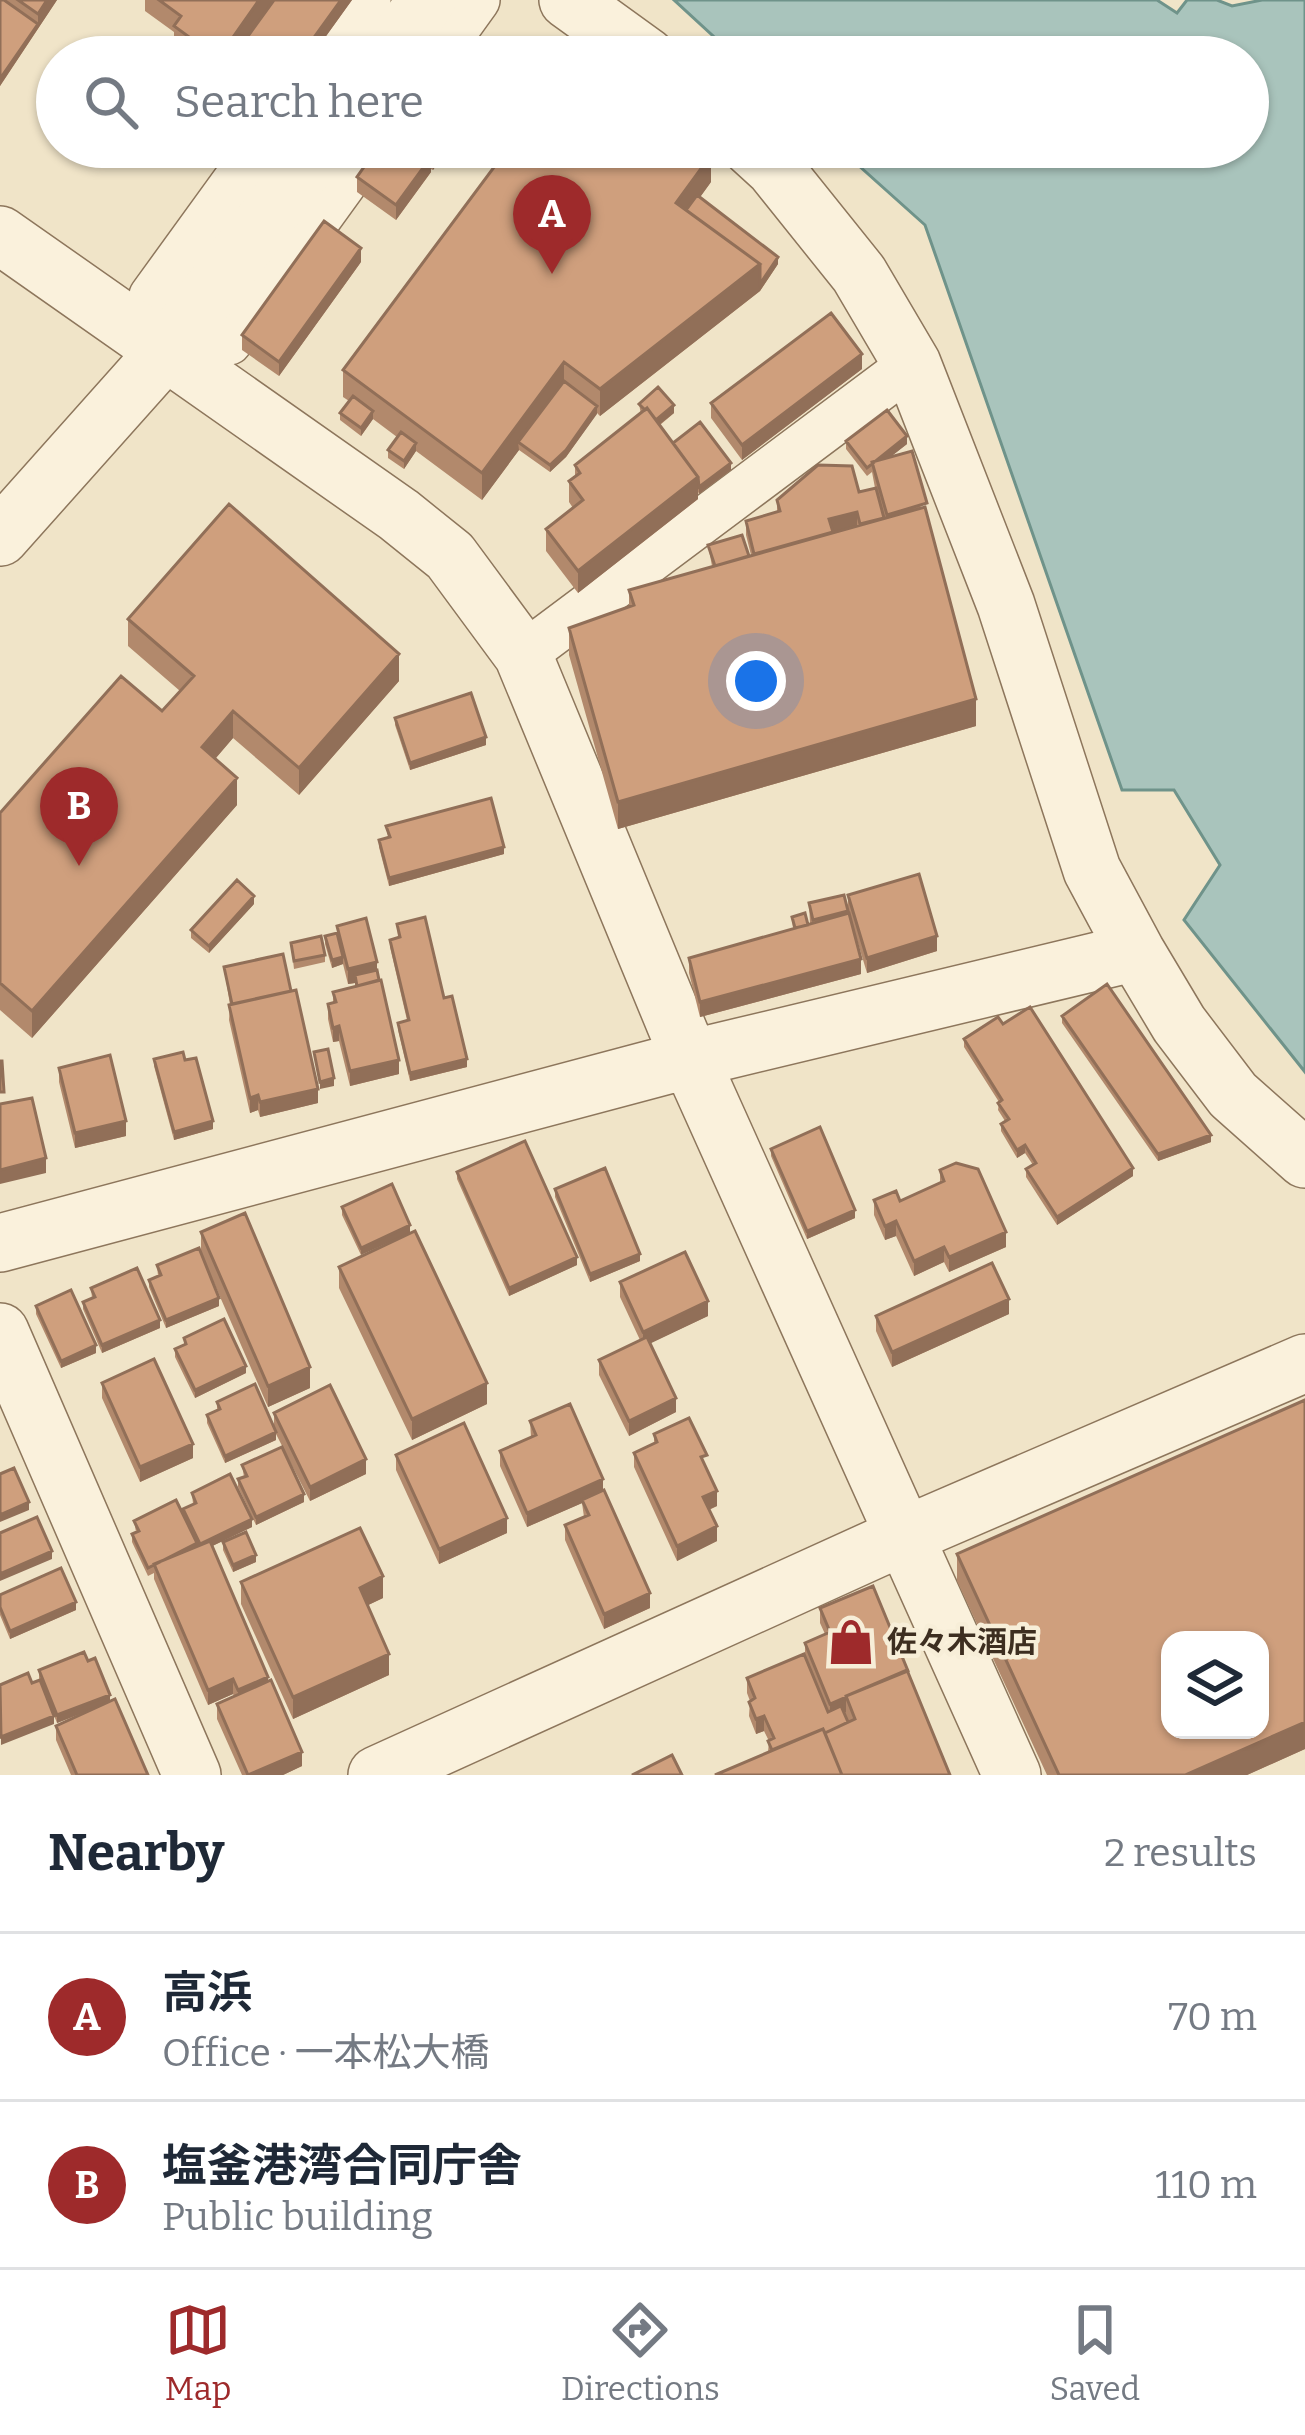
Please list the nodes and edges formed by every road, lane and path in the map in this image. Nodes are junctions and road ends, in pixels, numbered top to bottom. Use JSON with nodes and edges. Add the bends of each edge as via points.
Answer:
{"nodes":[{"id":1,"x":368,"y":0,"type":"edge"},
{"id":2,"x":427,"y":0,"type":"edge"},
{"id":3,"x":477,"y":0,"type":"edge"},
{"id":4,"x":568,"y":0,"type":"edge"},
{"id":5,"x":341,"y":36,"type":"edge"},
{"id":6,"x":401,"y":36,"type":"edge"},
{"id":7,"x":451,"y":36,"type":"edge"},
{"id":8,"x":618,"y":36,"type":"edge"},
{"id":9,"x":245,"y":168,"type":"edge"},
{"id":10,"x":304,"y":168,"type":"edge"},
{"id":11,"x":355,"y":168,"type":"edge"},
{"id":12,"x":774,"y":168,"type":"edge"},
{"id":13,"x":0,"y":235,"type":"edge"},
{"id":14,"x":165,"y":352,"type":"junction"},
{"id":15,"x":912,"y":364,"type":"junction"},
{"id":16,"x":0,"y":537,"type":"edge"},
{"id":17,"x":523,"y":655,"type":"junction"},
{"id":18,"x":1136,"y":952,"type":"junction"},
{"id":19,"x":690,"y":1060,"type":"junction"},
{"id":20,"x":1305,"y":1159,"type":"edge"},
{"id":21,"x":0,"y":1243,"type":"edge"},
{"id":22,"x":0,"y":1332,"type":"edge"},
{"id":23,"x":1305,"y":1363,"type":"edge"},
{"id":24,"x":906,"y":1535,"type":"junction"},
{"id":25,"x":192,"y":1775,"type":"edge"},
{"id":26,"x":377,"y":1775,"type":"edge"},
{"id":27,"x":1012,"y":1775,"type":"edge"}],
"edges":[{"from":1,"to":5,"type":"street"},
{"from":2,"to":6,"type":"street"},
{"from":3,"to":7,"type":"street"},
{"from":4,"to":8,"type":"street"},
{"from":9,"to":14,"type":"street","via":[[152,296]]},
{"from":10,"to":14,"type":"street"},
{"from":11,"to":14,"type":"street","via":[[229,342]]},
{"from":12,"to":15,"type":"street","via":[[859,274]]},
{"from":13,"to":14,"type":"street"},
{"from":14,"to":16,"type":"street"},
{"from":14,"to":17,"type":"street","via":[[450,556]]},
{"from":15,"to":17,"type":"street"},
{"from":15,"to":18,"type":"street","via":[[1006,605],[1091,870]]},
{"from":17,"to":19,"type":"street"},
{"from":18,"to":19,"type":"street"},
{"from":18,"to":20,"type":"street","via":[[1233,1095]]},
{"from":19,"to":21,"type":"street"},
{"from":19,"to":24,"type":"street"},
{"from":22,"to":25,"type":"street"},
{"from":23,"to":24,"type":"street"},
{"from":24,"to":26,"type":"street"},
{"from":24,"to":27,"type":"street"}]}
